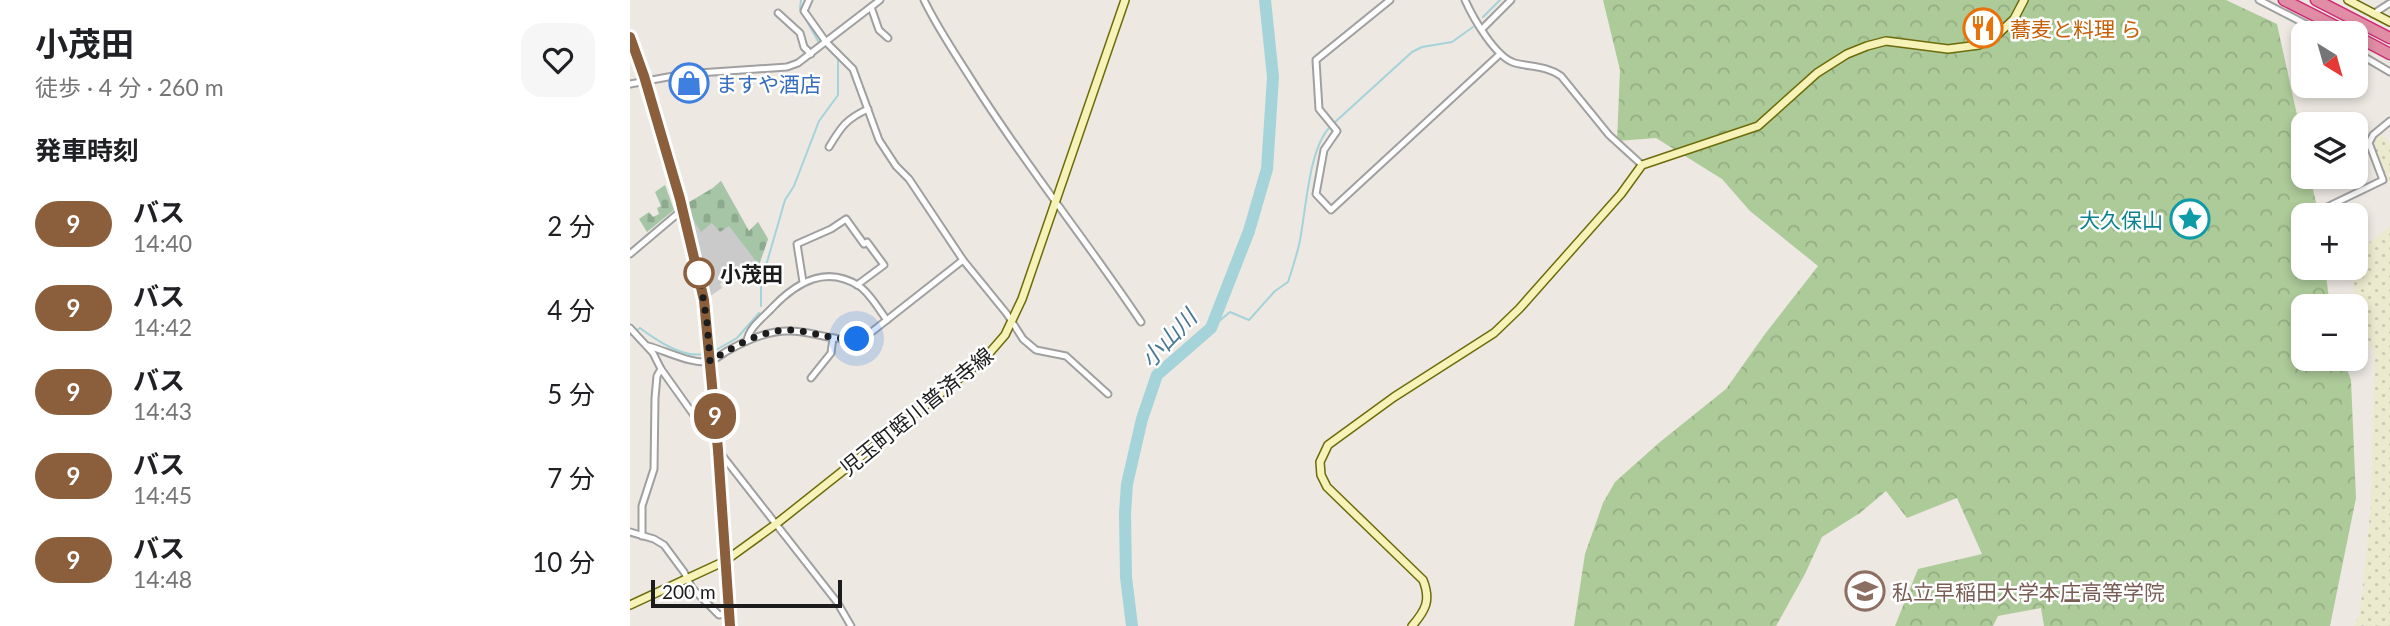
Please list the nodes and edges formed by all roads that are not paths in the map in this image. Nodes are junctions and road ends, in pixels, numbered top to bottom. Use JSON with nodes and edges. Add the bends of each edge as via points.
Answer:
{"nodes":[{"id":1,"x":809,"y":0,"type":"edge"},
{"id":2,"x":880,"y":0,"type":"edge"},
{"id":3,"x":924,"y":0,"type":"edge"},
{"id":4,"x":1125,"y":0,"type":"edge"},
{"id":5,"x":1390,"y":0,"type":"edge"},
{"id":6,"x":1465,"y":0,"type":"edge"},
{"id":7,"x":1511,"y":0,"type":"edge"},
{"id":8,"x":2024,"y":0,"type":"edge"},
{"id":9,"x":2259,"y":0,"type":"edge"},
{"id":10,"x":2284,"y":0,"type":"edge"},
{"id":11,"x":2316,"y":0,"type":"edge"},
{"id":12,"x":2348,"y":0,"type":"edge"},
{"id":13,"x":2390,"y":3,"type":"edge"},
{"id":14,"x":870,"y":7,"type":"junction"},
{"id":15,"x":778,"y":13,"type":"dead end"},
{"id":16,"x":2374,"y":14,"type":"junction"},
{"id":17,"x":2300,"y":21,"type":"edge"},
{"id":18,"x":2325,"y":21,"type":"edge"},
{"id":19,"x":2390,"y":22,"type":"edge"},
{"id":20,"x":1482,"y":29,"type":"junction"},
{"id":21,"x":630,"y":37,"type":"edge"},
{"id":22,"x":888,"y":38,"type":"dead end"},
{"id":23,"x":2390,"y":38,"type":"edge"},
{"id":24,"x":826,"y":42,"type":"junction"},
{"id":25,"x":2368,"y":42,"type":"edge"},
{"id":26,"x":811,"y":54,"type":"junction"},
{"id":27,"x":1500,"y":54,"type":"junction"},
{"id":28,"x":2390,"y":54,"type":"edge"},
{"id":29,"x":2368,"y":59,"type":"edge"},
{"id":30,"x":2390,"y":72,"type":"edge"},
{"id":31,"x":646,"y":81,"type":"junction"},
{"id":32,"x":630,"y":84,"type":"edge"},
{"id":33,"x":868,"y":108,"type":"junction"},
{"id":34,"x":2390,"y":121,"type":"edge"},
{"id":35,"x":829,"y":147,"type":"dead end"},
{"id":36,"x":1643,"y":165,"type":"junction"},
{"id":37,"x":1056,"y":202,"type":"junction"},
{"id":38,"x":2335,"y":203,"type":"edge"},
{"id":39,"x":682,"y":210,"type":"junction"},
{"id":40,"x":630,"y":254,"type":"edge"},
{"id":41,"x":963,"y":260,"type":"junction"},
{"id":42,"x":803,"y":282,"type":"junction"},
{"id":43,"x":857,"y":285,"type":"junction"},
{"id":44,"x":887,"y":320,"type":"junction"},
{"id":45,"x":1013,"y":322,"type":"junction"},
{"id":46,"x":1142,"y":322,"type":"dead end"},
{"id":47,"x":631,"y":328,"type":"edge"},
{"id":48,"x":833,"y":338,"type":"junction"},
{"id":49,"x":747,"y":341,"type":"junction"},
{"id":50,"x":648,"y":346,"type":"junction"},
{"id":51,"x":710,"y":361,"type":"junction"},
{"id":52,"x":661,"y":369,"type":"junction"},
{"id":53,"x":811,"y":378,"type":"dead end"},
{"id":54,"x":1108,"y":394,"type":"dead end"},
{"id":55,"x":717,"y":437,"type":"junction"},
{"id":56,"x":718,"y":450,"type":"junction"},
{"id":57,"x":776,"y":524,"type":"junction"},
{"id":58,"x":630,"y":532,"type":"edge"},
{"id":59,"x":642,"y":536,"type":"junction"},
{"id":60,"x":725,"y":561,"type":"junction"},
{"id":61,"x":688,"y":579,"type":"junction"},
{"id":62,"x":630,"y":605,"type":"edge"},
{"id":63,"x":729,"y":613,"type":"junction"},
{"id":64,"x":730,"y":626,"type":"edge"},
{"id":65,"x":851,"y":626,"type":"edge"},
{"id":66,"x":1412,"y":626,"type":"edge"}],
"edges":[{"from":1,"to":24,"type":"street","via":[[804,11]]},
{"from":2,"to":14,"type":"street"},
{"from":3,"to":37,"type":"street","via":[[1001,127]]},
{"from":4,"to":37,"type":"street","name":"児玉町蛭川普済寺線"},
{"from":5,"to":27,"type":"street","via":[[1316,60],[1319,109],[1337,133],[1324,150],[1316,194],[1331,210]]},
{"from":6,"to":20,"type":"street"},
{"from":7,"to":20,"type":"street"},
{"from":8,"to":36,"type":"street","via":[[2014,19],[1979,45],[1948,50],[1886,41],[1867,46],[1800,85],[1758,126]]},
{"from":9,"to":17,"type":"street"},
{"from":10,"to":18,"type":"highway"},
{"from":11,"to":23,"type":"highway"},
{"from":12,"to":16,"type":"street"},
{"from":13,"to":16,"type":"street"},
{"from":14,"to":22,"type":"street","via":[[879,30]]},
{"from":14,"to":24,"type":"street"},
{"from":15,"to":26,"type":"street","via":[[800,33]]},
{"from":16,"to":19,"type":"street"},
{"from":20,"to":27,"type":"street"},
{"from":21,"to":31,"type":"main road"},
{"from":24,"to":26,"type":"street"},
{"from":24,"to":33,"type":"street","via":[[853,69]]},
{"from":25,"to":28,"type":"highway"},
{"from":26,"to":31,"type":"street","via":[[787,67]]},
{"from":27,"to":36,"type":"street","via":[[1512,62],[1562,76],[1609,135]]},
{"from":29,"to":30,"type":"street"},
{"from":31,"to":32,"type":"street"},
{"from":31,"to":39,"type":"main road"},
{"from":33,"to":35,"type":"street","via":[[850,117]]},
{"from":33,"to":41,"type":"street","via":[[879,140]]},
{"from":34,"to":38,"type":"street","via":[[2369,143],[2383,180]]},
{"from":36,"to":66,"type":"street","via":[[1494,333],[1383,404],[1325,448],[1320,470],[1326,487],[1423,580],[1427,604]]},
{"from":37,"to":45,"type":"street","name":"児玉町蛭川普済寺線"},
{"from":37,"to":46,"type":"street"},
{"from":39,"to":40,"type":"street"},
{"from":39,"to":51,"type":"main road","via":[[704,300]]},
{"from":41,"to":44,"type":"street"},
{"from":41,"to":45,"type":"street"},
{"from":42,"to":43,"type":"street","via":[[830,275]]},
{"from":42,"to":43,"type":"street","via":[[797,244],[846,219],[884,265]]},
{"from":42,"to":49,"type":"street","via":[[789,290]]},
{"from":43,"to":44,"type":"street"},
{"from":44,"to":48,"type":"street","via":[[857,339]]},
{"from":45,"to":54,"type":"street","via":[[1029,345],[1066,356]]},
{"from":45,"to":57,"type":"street","name":"児玉町蛭川普済寺線","via":[[974,368]]},
{"from":47,"to":50,"type":"street"},
{"from":48,"to":49,"type":"street","via":[[792,330]]},
{"from":48,"to":53,"type":"street","via":[[831,353]]},
{"from":49,"to":51,"type":"street"},
{"from":50,"to":51,"type":"street"},
{"from":50,"to":52,"type":"street"},
{"from":51,"to":55,"type":"main road"},
{"from":52,"to":55,"type":"street","via":[[703,428]]},
{"from":52,"to":59,"type":"street","via":[[654,398],[654,469],[642,506]]},
{"from":55,"to":56,"type":"main road"},
{"from":56,"to":57,"type":"street"},
{"from":56,"to":60,"type":"main road"},
{"from":57,"to":60,"type":"street","name":"児玉町蛭川普済寺線"},
{"from":57,"to":65,"type":"street"},
{"from":58,"to":59,"type":"street"},
{"from":59,"to":61,"type":"street","via":[[664,545]]},
{"from":60,"to":61,"type":"street","name":"児玉町蛭川普済寺線"},
{"from":60,"to":63,"type":"main road"},
{"from":61,"to":62,"type":"street","name":"児玉町蛭川普済寺線"},
{"from":61,"to":63,"type":"street","via":[[716,613]]},
{"from":63,"to":64,"type":"main road"}]}
